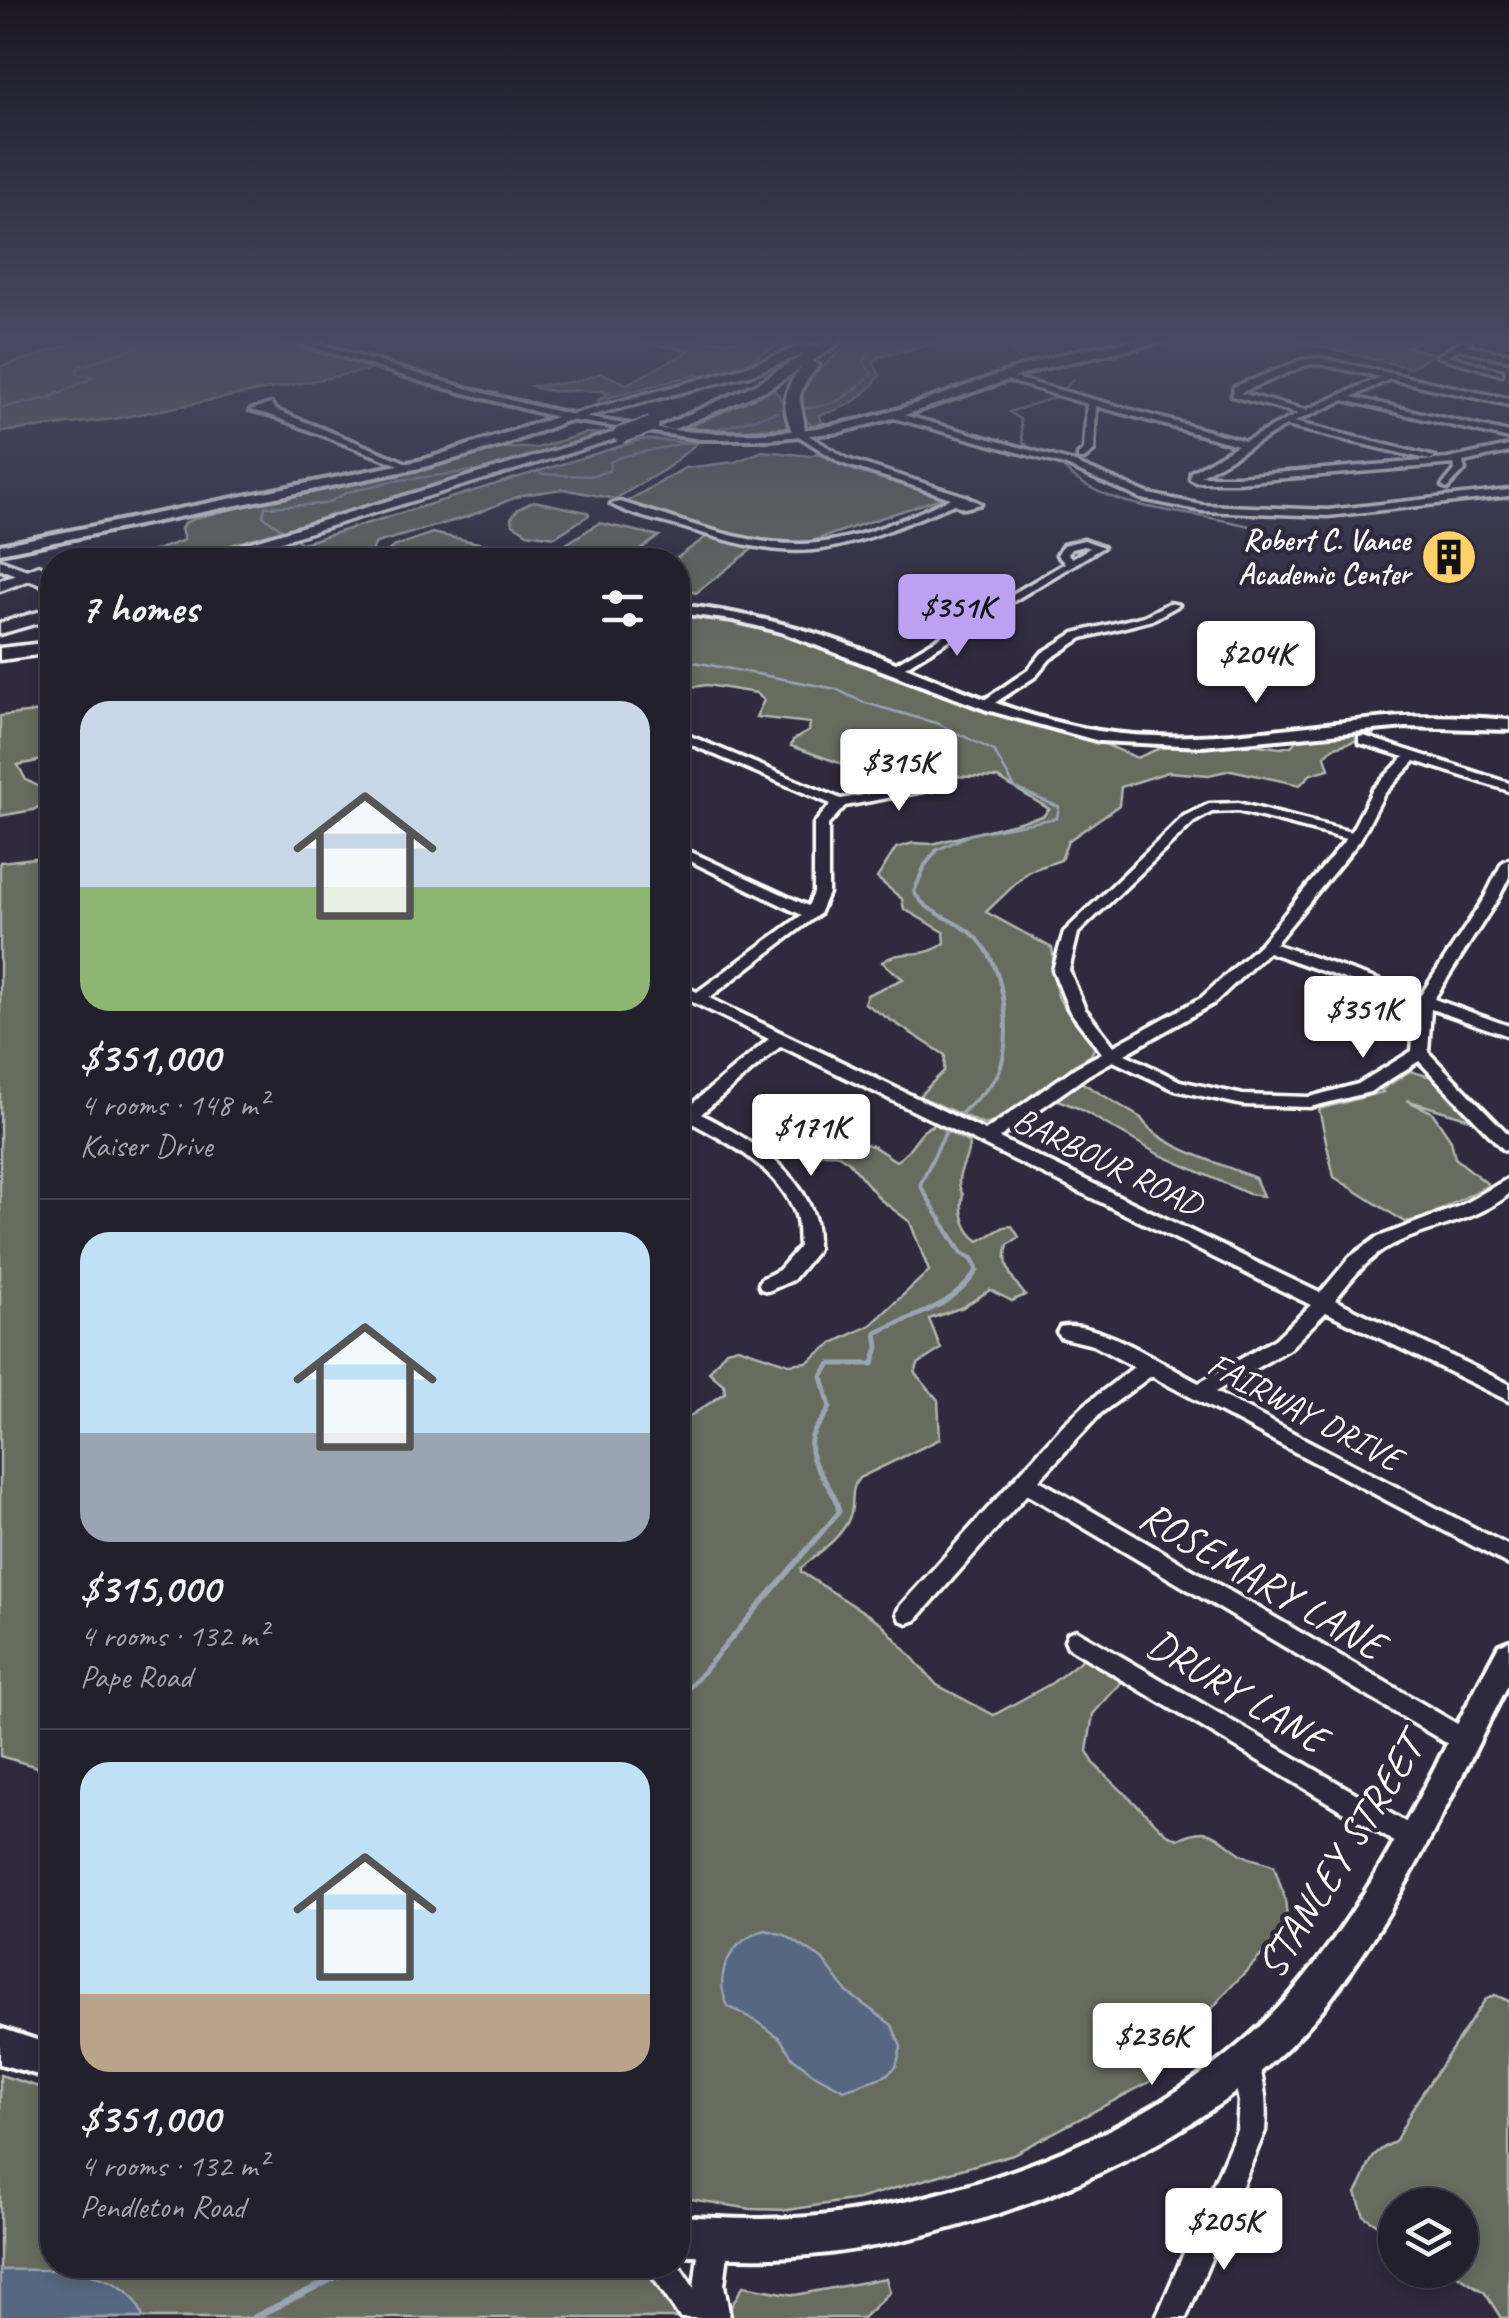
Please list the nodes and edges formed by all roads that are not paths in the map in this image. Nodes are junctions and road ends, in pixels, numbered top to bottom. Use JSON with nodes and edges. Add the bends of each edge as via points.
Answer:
{"nodes":[{"id":1,"x":367,"y":449,"type":"edge"},
{"id":2,"x":474,"y":449,"type":"edge"},
{"id":3,"x":590,"y":449,"type":"edge"},
{"id":4,"x":825,"y":449,"type":"edge"},
{"id":5,"x":1019,"y":449,"type":"edge"},
{"id":6,"x":1089,"y":449,"type":"edge"},
{"id":7,"x":1236,"y":449,"type":"edge"},
{"id":8,"x":1401,"y":449,"type":"edge"},
{"id":9,"x":1509,"y":449,"type":"edge"},
{"id":10,"x":1081,"y":457,"type":"dead end"},
{"id":11,"x":1453,"y":461,"type":"junction"},
{"id":12,"x":410,"y":466,"type":"junction"},
{"id":13,"x":1447,"y":486,"type":"dead end"},
{"id":14,"x":1509,"y":493,"type":"edge"},
{"id":15,"x":616,"y":504,"type":"dead end"},
{"id":16,"x":269,"y":544,"type":"junction"},
{"id":17,"x":252,"y":548,"type":"edge"},
{"id":18,"x":259,"y":548,"type":"edge"},
{"id":19,"x":0,"y":552,"type":"edge"},
{"id":20,"x":0,"y":564,"type":"edge"},
{"id":21,"x":1072,"y":564,"type":"dead end"},
{"id":22,"x":40,"y":574,"type":"edge"},
{"id":23,"x":40,"y":575,"type":"edge"},
{"id":24,"x":40,"y":577,"type":"edge"},
{"id":25,"x":0,"y":586,"type":"edge"},
{"id":26,"x":1173,"y":605,"type":"dead end"},
{"id":27,"x":40,"y":608,"type":"edge"},
{"id":28,"x":690,"y":608,"type":"edge"},
{"id":29,"x":40,"y":616,"type":"edge"},
{"id":30,"x":0,"y":620,"type":"edge"},
{"id":31,"x":0,"y":628,"type":"edge"},
{"id":32,"x":40,"y":649,"type":"edge"},
{"id":33,"x":0,"y":654,"type":"edge"},
{"id":34,"x":898,"y":666,"type":"junction"},
{"id":35,"x":990,"y":700,"type":"junction"},
{"id":36,"x":1509,"y":722,"type":"edge"},
{"id":37,"x":1364,"y":740,"type":"dead end"},
{"id":38,"x":690,"y":741,"type":"edge"},
{"id":39,"x":1412,"y":756,"type":"junction"},
{"id":40,"x":949,"y":782,"type":"dead end"},
{"id":41,"x":1509,"y":787,"type":"edge"},
{"id":42,"x":840,"y":802,"type":"junction"},
{"id":43,"x":1356,"y":837,"type":"junction"},
{"id":44,"x":690,"y":856,"type":"edge"},
{"id":45,"x":1509,"y":863,"type":"edge"},
{"id":46,"x":812,"y":914,"type":"junction"},
{"id":47,"x":1266,"y":946,"type":"junction"},
{"id":48,"x":690,"y":994,"type":"edge"},
{"id":49,"x":698,"y":998,"type":"junction"},
{"id":50,"x":1424,"y":1002,"type":"junction"},
{"id":51,"x":1509,"y":1031,"type":"edge"},
{"id":52,"x":779,"y":1040,"type":"junction"},
{"id":53,"x":1112,"y":1054,"type":"junction"},
{"id":54,"x":1420,"y":1054,"type":"junction"},
{"id":55,"x":690,"y":1109,"type":"edge"},
{"id":56,"x":690,"y":1121,"type":"edge"},
{"id":57,"x":987,"y":1138,"type":"junction"},
{"id":58,"x":1509,"y":1146,"type":"edge"},
{"id":59,"x":1509,"y":1184,"type":"edge"},
{"id":60,"x":768,"y":1284,"type":"dead end"},
{"id":61,"x":1324,"y":1302,"type":"junction"},
{"id":62,"x":1067,"y":1332,"type":"dead end"},
{"id":63,"x":1150,"y":1366,"type":"junction"},
{"id":64,"x":1201,"y":1392,"type":"junction"},
{"id":65,"x":1509,"y":1393,"type":"edge"},
{"id":66,"x":1025,"y":1482,"type":"junction"},
{"id":67,"x":1509,"y":1556,"type":"edge"},
{"id":68,"x":908,"y":1613,"type":"dead end"},
{"id":69,"x":1076,"y":1640,"type":"dead end"},
{"id":70,"x":1509,"y":1654,"type":"edge"},
{"id":71,"x":1463,"y":1740,"type":"junction"},
{"id":72,"x":1410,"y":1838,"type":"junction"},
{"id":73,"x":0,"y":2046,"type":"edge"},
{"id":74,"x":40,"y":2058,"type":"edge"},
{"id":75,"x":1244,"y":2064,"type":"junction"},
{"id":76,"x":690,"y":2236,"type":"edge"},
{"id":77,"x":716,"y":2238,"type":"junction"},
{"id":78,"x":669,"y":2278,"type":"edge"},
{"id":79,"x":698,"y":2318,"type":"edge"},
{"id":80,"x":714,"y":2318,"type":"edge"},
{"id":81,"x":1172,"y":2318,"type":"edge"}],
"edges":[{"from":1,"to":12,"type":"street"},
{"from":2,"to":12,"type":"main road"},
{"from":3,"to":16,"type":"highway"},
{"from":4,"to":15,"type":"street","via":[[958,499],[804,548]]},
{"from":5,"to":14,"type":"street","via":[[1146,497],[1202,508],[1328,513]]},
{"from":6,"to":10,"type":"street"},
{"from":7,"to":11,"type":"street","via":[[1195,479]]},
{"from":8,"to":11,"type":"street"},
{"from":9,"to":11,"type":"street"},
{"from":11,"to":13,"type":"street","via":[[1460,470]]},
{"from":12,"to":19,"type":"main road"},
{"from":16,"to":17,"type":"highway"},
{"from":16,"to":18,"type":"highway"},
{"from":19,"to":22,"type":"main road"},
{"from":20,"to":23,"type":"main road"},
{"from":21,"to":34,"type":"street"},
{"from":24,"to":25,"type":"highway"},
{"from":26,"to":35,"type":"street","via":[[1078,635]]},
{"from":27,"to":30,"type":"highway"},
{"from":28,"to":34,"type":"main road","via":[[766,622]]},
{"from":29,"to":31,"type":"highway"},
{"from":32,"to":33,"type":"highway"},
{"from":34,"to":35,"type":"main road"},
{"from":35,"to":36,"type":"main road","via":[[1066,729],[1150,742],[1234,740],[1414,719]]},
{"from":37,"to":39,"type":"street"},
{"from":38,"to":42,"type":"street"},
{"from":39,"to":41,"type":"street"},
{"from":39,"to":43,"type":"street","via":[[1378,792]]},
{"from":40,"to":42,"type":"street"},
{"from":42,"to":46,"type":"street","via":[[821,824],[822,893]]},
{"from":43,"to":47,"type":"street"},
{"from":43,"to":53,"type":"street","via":[[1238,807],[1209,808],[1188,819],[1071,932],[1061,970],[1077,1010]]},
{"from":44,"to":46,"type":"street"},
{"from":45,"to":50,"type":"street"},
{"from":46,"to":49,"type":"street"},
{"from":47,"to":50,"type":"street"},
{"from":47,"to":53,"type":"street","via":[[1207,1001]]},
{"from":48,"to":49,"type":"street","name":"BARBOUR ROAD"},
{"from":49,"to":52,"type":"street","name":"BARBOUR ROAD"},
{"from":50,"to":51,"type":"street"},
{"from":50,"to":54,"type":"street"},
{"from":52,"to":55,"type":"street"},
{"from":52,"to":57,"type":"street","name":"BARBOUR ROAD"},
{"from":53,"to":54,"type":"street","via":[[1175,1084],[1243,1100],[1310,1102],[1364,1088]]},
{"from":53,"to":57,"type":"street"},
{"from":54,"to":58,"type":"street"},
{"from":56,"to":60,"type":"street","via":[[746,1150],[787,1184],[805,1217],[808,1248]]},
{"from":57,"to":61,"type":"street","name":"BARBOUR ROAD"},
{"from":59,"to":61,"type":"street","via":[[1383,1243],[1360,1258]]},
{"from":61,"to":64,"type":"street","via":[[1289,1339]]},
{"from":61,"to":65,"type":"street","name":"BARBOUR ROAD"},
{"from":62,"to":63,"type":"street","name":"FAIRWAY DRIVE","via":[[1098,1339]]},
{"from":63,"to":64,"type":"street","name":"FAIRWAY DRIVE"},
{"from":63,"to":66,"type":"street","via":[[1094,1408]]},
{"from":64,"to":67,"type":"street","name":"FAIRWAY DRIVE"},
{"from":66,"to":68,"type":"street"},
{"from":66,"to":71,"type":"street","name":"ROSEMARY LANE"},
{"from":69,"to":72,"type":"street","name":"DRURY LANE"},
{"from":70,"to":71,"type":"main road","name":"STANLEY STREET"},
{"from":71,"to":72,"type":"main road","name":"STANLEY STREET"},
{"from":72,"to":75,"type":"main road","name":"STANLEY STREET","via":[[1332,1970]]},
{"from":73,"to":74,"type":"main road"},
{"from":75,"to":77,"type":"main road","name":"STANLEY STREET","via":[[1146,2128],[964,2203],[846,2232]]},
{"from":75,"to":81,"type":"street","via":[[1253,2102],[1251,2131]]},
{"from":76,"to":77,"type":"main road","name":"STANLEY STREET"},
{"from":77,"to":80,"type":"street","via":[[708,2285]]},
{"from":78,"to":79,"type":"street"}]}
